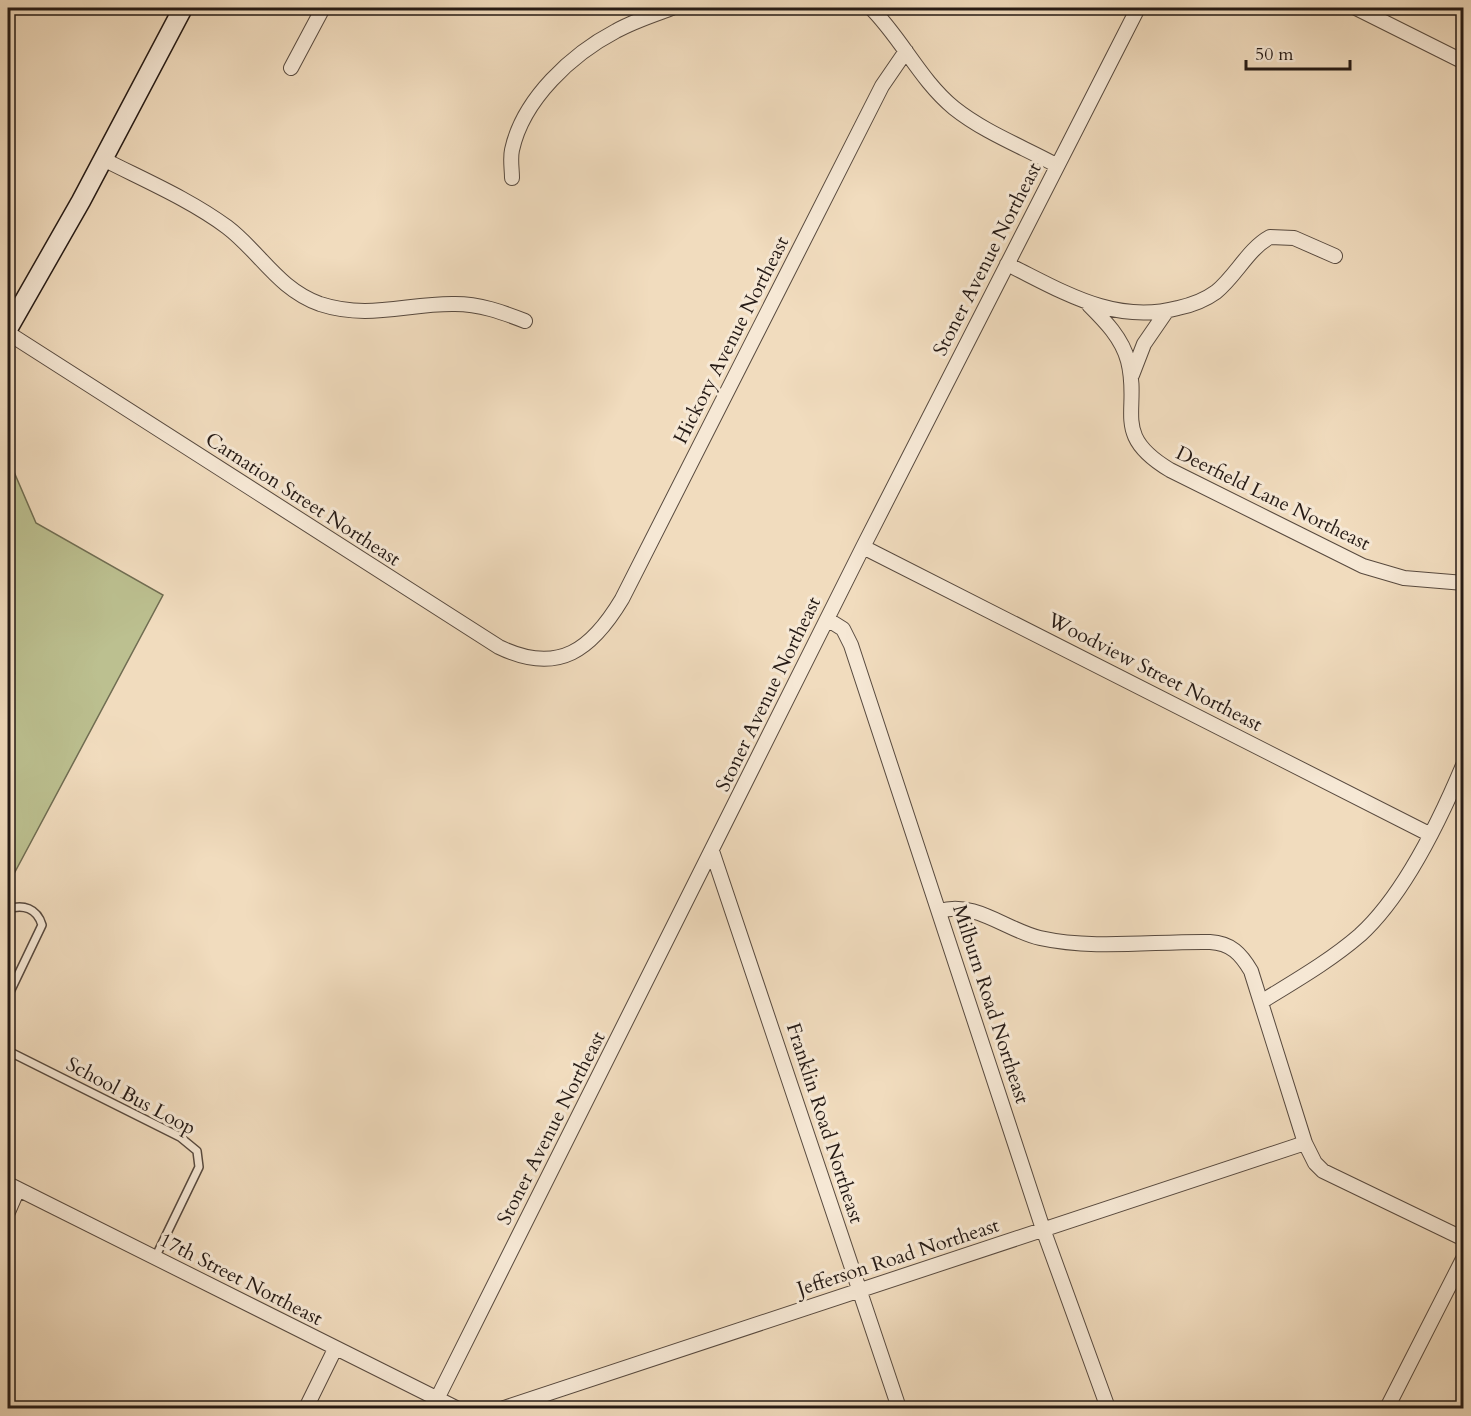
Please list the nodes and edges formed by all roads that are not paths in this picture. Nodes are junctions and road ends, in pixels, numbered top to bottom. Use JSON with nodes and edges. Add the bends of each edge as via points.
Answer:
{"nodes":[{"id":1,"x":183,"y":8,"type":"edge"},
{"id":2,"x":323,"y":8,"type":"edge"},
{"id":3,"x":672,"y":8,"type":"edge"},
{"id":4,"x":871,"y":8,"type":"edge"},
{"id":5,"x":1138,"y":8,"type":"edge"},
{"id":6,"x":1356,"y":8,"type":"edge"},
{"id":7,"x":906,"y":51,"type":"junction"},
{"id":8,"x":1464,"y":62,"type":"edge"},
{"id":9,"x":291,"y":68,"type":"dead end"},
{"id":10,"x":103,"y":159,"type":"junction"},
{"id":11,"x":1056,"y":165,"type":"junction"},
{"id":12,"x":512,"y":178,"type":"dead end"},
{"id":13,"x":1335,"y":256,"type":"dead end"},
{"id":14,"x":1007,"y":264,"type":"junction"},
{"id":15,"x":1089,"y":305,"type":"junction"},
{"id":16,"x":1166,"y":312,"type":"junction"},
{"id":17,"x":525,"y":321,"type":"dead end"},
{"id":18,"x":8,"y":331,"type":"edge"},
{"id":19,"x":1131,"y":378,"type":"junction"},
{"id":20,"x":863,"y":547,"type":"junction"},
{"id":21,"x":1464,"y":583,"type":"edge"},
{"id":22,"x":827,"y":619,"type":"junction"},
{"id":23,"x":588,"y":644,"type":"joint"},
{"id":24,"x":1464,"y":763,"type":"edge"},
{"id":25,"x":1429,"y":834,"type":"junction"},
{"id":26,"x":711,"y":851,"type":"junction"},
{"id":27,"x":8,"y":909,"type":"edge"},
{"id":28,"x":940,"y":911,"type":"junction"},
{"id":29,"x":8,"y":996,"type":"edge"},
{"id":30,"x":1261,"y":1002,"type":"junction"},
{"id":31,"x":8,"y":1051,"type":"edge"},
{"id":32,"x":1305,"y":1143,"type":"junction"},
{"id":33,"x":13,"y":1187,"type":"edge"},
{"id":34,"x":8,"y":1212,"type":"edge"},
{"id":35,"x":1043,"y":1229,"type":"junction"},
{"id":36,"x":1464,"y":1239,"type":"edge"},
{"id":37,"x":1464,"y":1257,"type":"edge"},
{"id":38,"x":155,"y":1258,"type":"junction"},
{"id":39,"x":860,"y":1290,"type":"junction"},
{"id":40,"x":335,"y":1349,"type":"junction"},
{"id":41,"x":437,"y":1399,"type":"junction"},
{"id":42,"x":306,"y":1408,"type":"edge"},
{"id":43,"x":456,"y":1408,"type":"edge"},
{"id":44,"x":504,"y":1408,"type":"edge"},
{"id":45,"x":899,"y":1408,"type":"edge"},
{"id":46,"x":1108,"y":1408,"type":"edge"},
{"id":47,"x":1387,"y":1408,"type":"edge"}],
"edges":[{"from":1,"to":10,"type":"street"},
{"from":2,"to":9,"type":"street"},
{"from":3,"to":12,"type":"street","via":[[598,41],[551,82],[527,115],[515,142]]},
{"from":4,"to":7,"type":"street"},
{"from":5,"to":11,"type":"street","name":"Stoner Avenue Northeast"},
{"from":6,"to":8,"type":"street"},
{"from":7,"to":11,"type":"street","via":[[931,85],[954,107]]},
{"from":7,"to":23,"type":"street","name":"Hickory Avenue Northeast","via":[[882,86],[622,599],[606,626]]},
{"from":10,"to":17,"type":"street","via":[[212,216],[281,281],[318,303],[372,312],[476,305]]},
{"from":10,"to":18,"type":"street"},
{"from":11,"to":14,"type":"street","name":"Stoner Avenue Northeast"},
{"from":13,"to":16,"type":"street","via":[[1294,238],[1270,237],[1208,298]]},
{"from":14,"to":15,"type":"street","name":"Deerfield Lane Northeast"},
{"from":14,"to":20,"type":"street","name":"Stoner Avenue Northeast"},
{"from":15,"to":16,"type":"street","name":"Deerfield Lane Northeast","via":[[1129,313]]},
{"from":15,"to":19,"type":"street","name":"Deerfield Lane Northeast","via":[[1120,341]]},
{"from":16,"to":19,"type":"street","name":"Deerfield Lane Northeast","via":[[1144,344]]},
{"from":18,"to":23,"type":"street","name":"Carnation Street Northeast","via":[[499,647],[518,655],[549,658]]},
{"from":19,"to":21,"type":"street","name":"Deerfield Lane Northeast","via":[[1132,429],[1141,447],[1161,465],[1363,566],[1404,578]]},
{"from":20,"to":22,"type":"street","name":"Stoner Avenue Northeast"},
{"from":20,"to":25,"type":"street","name":"Woodview Street Northeast"},
{"from":22,"to":26,"type":"street","name":"Stoner Avenue Northeast"},
{"from":22,"to":28,"type":"street","name":"Milburn Road Northeast","via":[[843,629],[851,645]]},
{"from":24,"to":25,"type":"street"},
{"from":25,"to":30,"type":"street","via":[[1395,895],[1372,923],[1326,961]]},
{"from":26,"to":39,"type":"street","name":"Franklin Road Northeast"},
{"from":26,"to":41,"type":"street","name":"Stoner Avenue Northeast"},
{"from":27,"to":29,"type":"lane","via":[[32,909],[42,925]]},
{"from":28,"to":30,"type":"street","via":[[968,910],[1021,933],[1055,940],[1224,944],[1243,957]]},
{"from":28,"to":35,"type":"street","name":"Milburn Road Northeast"},
{"from":30,"to":32,"type":"street"},
{"from":31,"to":38,"type":"lane","name":"School Bus Loop","via":[[180,1137],[197,1151],[199,1167]]},
{"from":32,"to":35,"type":"street","name":"Jefferson Road Northeast"},
{"from":32,"to":36,"type":"street","via":[[1323,1171]]},
{"from":33,"to":34,"type":"street"},
{"from":33,"to":38,"type":"street","name":"17th Street Northeast"},
{"from":35,"to":39,"type":"street","name":"Jefferson Road Northeast"},
{"from":35,"to":46,"type":"street","name":"Milburn Road Northeast"},
{"from":37,"to":47,"type":"street"},
{"from":38,"to":40,"type":"street","name":"17th Street Northeast"},
{"from":39,"to":44,"type":"street","name":"Jefferson Road Northeast"},
{"from":39,"to":45,"type":"street","name":"Franklin Road Northeast"},
{"from":40,"to":41,"type":"street","name":"17th Street Northeast"},
{"from":40,"to":42,"type":"street"},
{"from":41,"to":43,"type":"street","name":"17th Street Northeast"}]}
